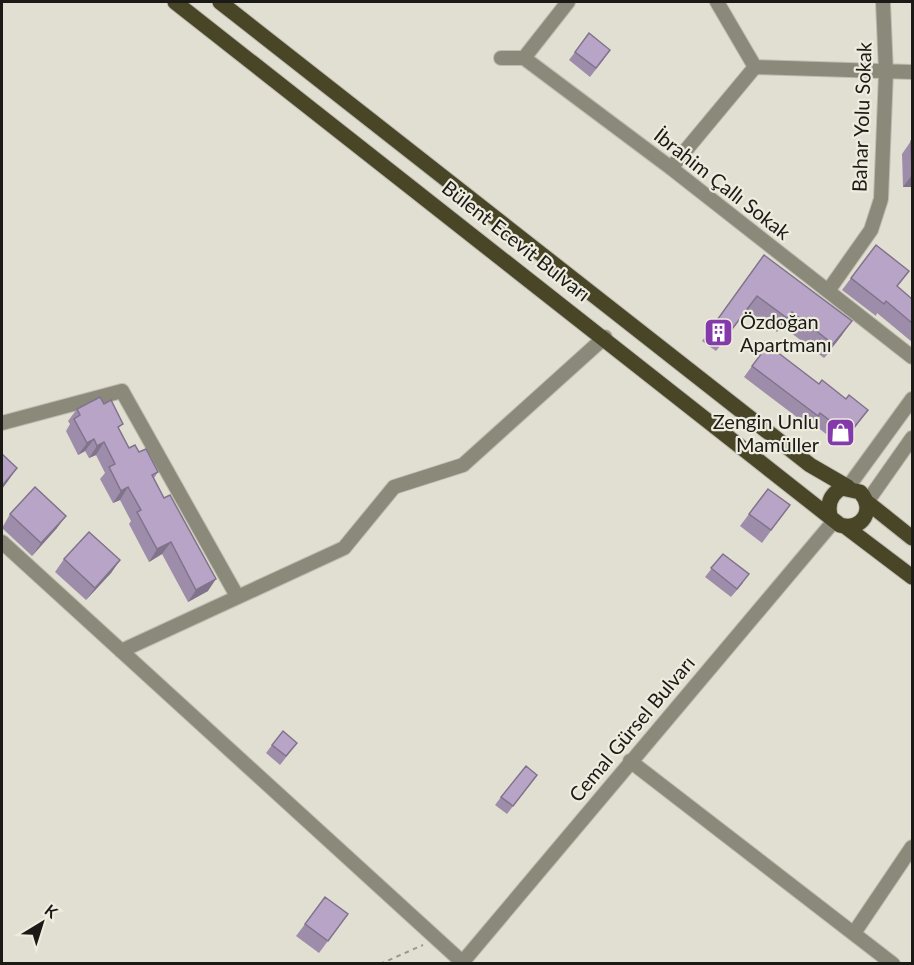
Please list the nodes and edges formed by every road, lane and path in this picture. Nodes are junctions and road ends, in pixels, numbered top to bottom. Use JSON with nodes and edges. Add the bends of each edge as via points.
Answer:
{"nodes":[{"id":1,"x":175,"y":2,"type":"edge"},
{"id":2,"x":220,"y":2,"type":"edge"},
{"id":3,"x":568,"y":2,"type":"edge"},
{"id":4,"x":717,"y":2,"type":"edge"},
{"id":5,"x":883,"y":2,"type":"edge"},
{"id":6,"x":501,"y":58,"type":"dead end"},
{"id":7,"x":524,"y":58,"type":"junction"},
{"id":8,"x":755,"y":67,"type":"junction"},
{"id":9,"x":886,"y":72,"type":"junction"},
{"id":10,"x":912,"y":72,"type":"edge"},
{"id":11,"x":671,"y":168,"type":"junction"},
{"id":12,"x":828,"y":291,"type":"junction"},
{"id":13,"x":605,"y":337,"type":"junction"},
{"id":14,"x":912,"y":357,"type":"edge"},
{"id":15,"x":912,"y":399,"type":"edge"},
{"id":16,"x":2,"y":423,"type":"edge"},
{"id":17,"x":912,"y":438,"type":"edge"},
{"id":18,"x":849,"y":487,"type":"junction"},
{"id":19,"x":867,"y":502,"type":"junction"},
{"id":20,"x":837,"y":521,"type":"junction"},
{"id":21,"x":912,"y":538,"type":"edge"},
{"id":22,"x":2,"y":542,"type":"edge"},
{"id":23,"x":912,"y":577,"type":"edge"},
{"id":24,"x":237,"y":596,"type":"junction"},
{"id":25,"x":120,"y":651,"type":"junction"},
{"id":26,"x":630,"y":761,"type":"junction"},
{"id":27,"x":912,"y":847,"type":"edge"},
{"id":28,"x":854,"y":933,"type":"junction"},
{"id":29,"x":437,"y":939,"type":"junction"},
{"id":30,"x":461,"y":962,"type":"edge"},
{"id":31,"x":380,"y":963,"type":"edge"},
{"id":32,"x":893,"y":963,"type":"edge"}],
"edges":[{"from":1,"to":13,"type":"main road","name":"Bülent Ecevit Bulvarı"},
{"from":2,"to":18,"type":"main road","via":[[810,465]]},
{"from":3,"to":7,"type":"street"},
{"from":4,"to":8,"type":"street"},
{"from":5,"to":9,"type":"street","name":"Bahar Yolu Sokak"},
{"from":6,"to":7,"type":"street"},
{"from":7,"to":11,"type":"street","name":"İbrahim Çallı Sokak"},
{"from":8,"to":9,"type":"street"},
{"from":8,"to":11,"type":"street"},
{"from":9,"to":10,"type":"street"},
{"from":9,"to":12,"type":"street","name":"Bahar Yolu Sokak","via":[[881,199],[871,230]]},
{"from":11,"to":12,"type":"street","name":"İbrahim Çallı Sokak"},
{"from":12,"to":14,"type":"street","name":"İbrahim Çallı Sokak"},
{"from":13,"to":20,"type":"main road","name":"Bülent Ecevit Bulvarı"},
{"from":13,"to":24,"type":"street","via":[[463,465],[394,487],[344,548]]},
{"from":15,"to":18,"type":"street"},
{"from":16,"to":24,"type":"street","via":[[122,391]]},
{"from":17,"to":19,"type":"street"},
{"from":18,"to":19,"type":"main road","via":[[860,492]]},
{"from":18,"to":20,"type":"main road","via":[[836,492],[829,502]]},
{"from":19,"to":20,"type":"main road","via":[[863,520],[852,527]]},
{"from":19,"to":21,"type":"main road"},
{"from":20,"to":23,"type":"main road","name":"Bülent Ecevit Bulvarı"},
{"from":20,"to":26,"type":"street","name":"Cemal Gürsel Bulvarı"},
{"from":22,"to":25,"type":"street"},
{"from":24,"to":25,"type":"street"},
{"from":25,"to":29,"type":"street"},
{"from":26,"to":28,"type":"street"},
{"from":26,"to":30,"type":"street","name":"Cemal Gürsel Bulvarı"},
{"from":27,"to":28,"type":"street"},
{"from":28,"to":32,"type":"street"},
{"from":29,"to":30,"type":"street"},
{"from":29,"to":31,"type":"path"}]}
